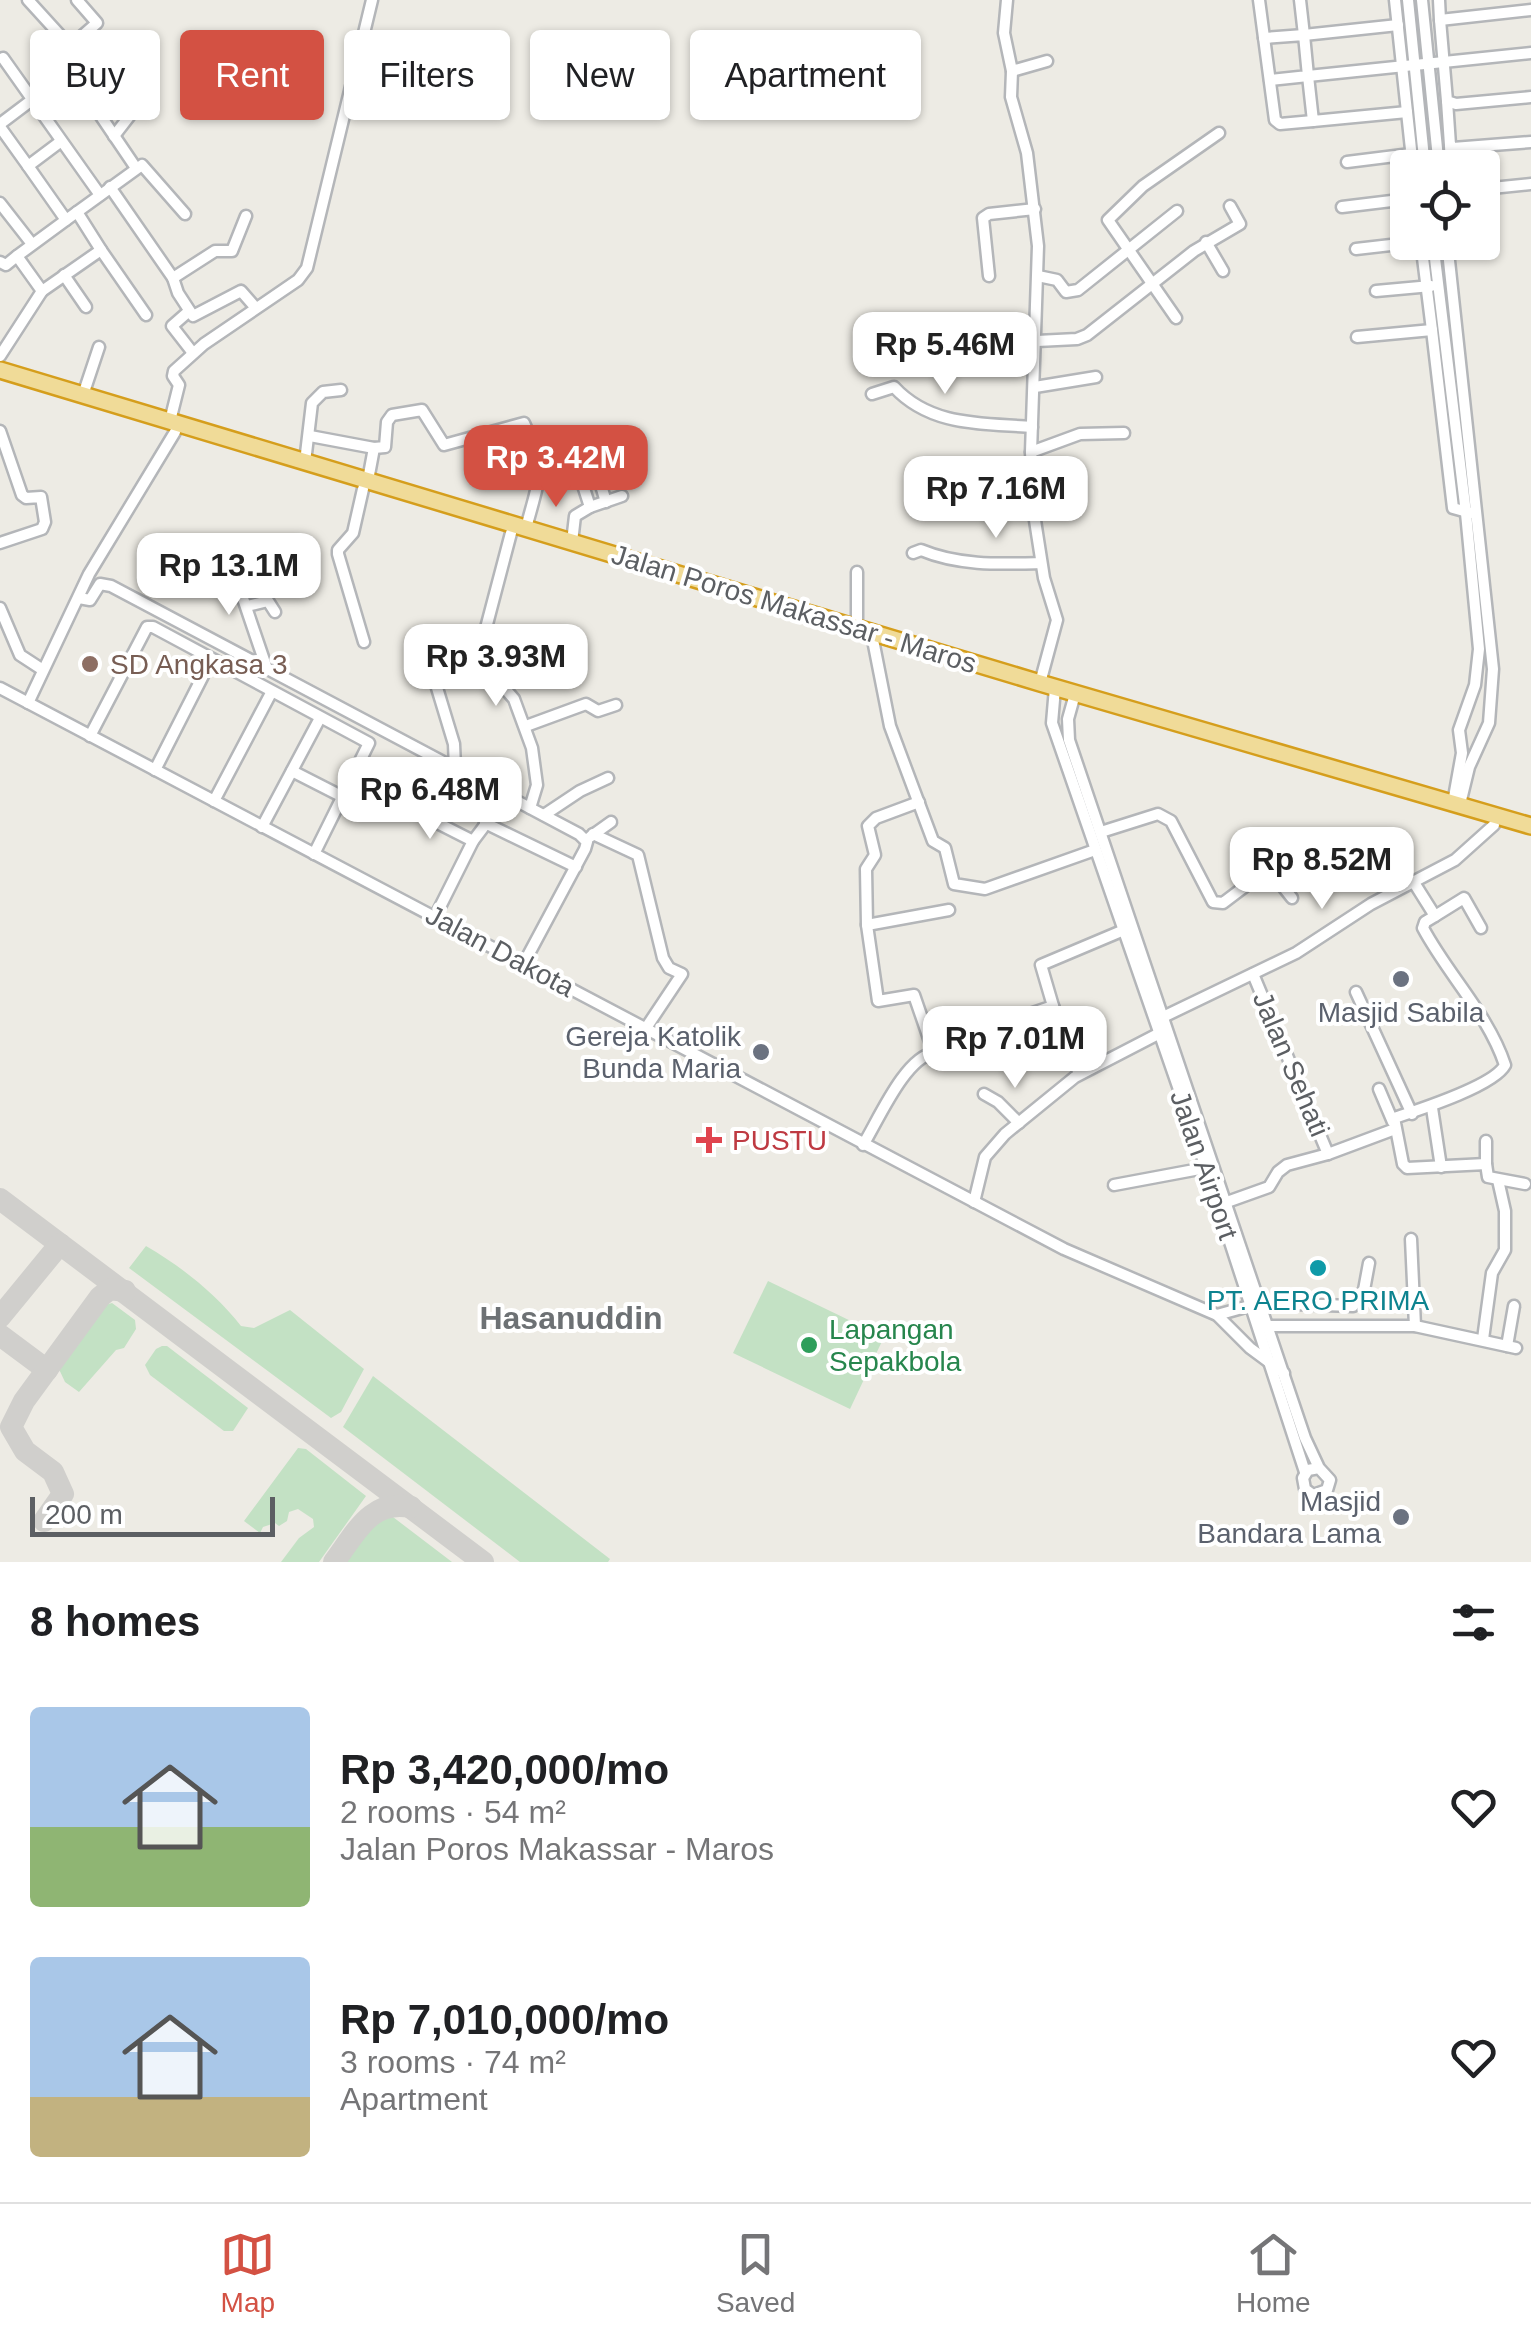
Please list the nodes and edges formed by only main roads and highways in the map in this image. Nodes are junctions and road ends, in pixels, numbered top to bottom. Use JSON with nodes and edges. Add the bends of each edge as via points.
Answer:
{"nodes":[{"id":1,"x":0,"y":370,"type":"edge"},
{"id":2,"x":0,"y":381,"type":"edge"},
{"id":3,"x":172,"y":427,"type":"junction"},
{"id":4,"x":365,"y":485,"type":"junction"},
{"id":5,"x":546,"y":539,"type":"junction"},
{"id":6,"x":1050,"y":689,"type":"junction"},
{"id":7,"x":1074,"y":697,"type":"junction"},
{"id":8,"x":1531,"y":826,"type":"edge"},
{"id":9,"x":1531,"y":835,"type":"edge"}],
"edges":[{"from":1,"to":3,"type":"highway","name":"Jalan Poros Makassar - Maros"},
{"from":2,"to":3,"type":"highway","name":"Jalan Poros Makassar - Maros"},
{"from":3,"to":4,"type":"highway","name":"Jalan Poros Makassar - Maros"},
{"from":3,"to":4,"type":"highway","name":"Jalan Poros Makassar - Maros","via":[[306,462]]},
{"from":4,"to":5,"type":"highway","name":"Jalan Poros Makassar - Maros"},
{"from":5,"to":6,"type":"highway","name":"Jalan Poros Makassar - Maros"},
{"from":5,"to":6,"type":"highway","name":"Jalan Poros Makassar - Maros"},
{"from":6,"to":7,"type":"highway","name":"Jalan Poros Makassar - Maros"},
{"from":7,"to":8,"type":"highway","name":"Jalan Poros Makassar - Maros"},
{"from":7,"to":9,"type":"highway","name":"Jalan Poros Makassar - Maros"}]}
